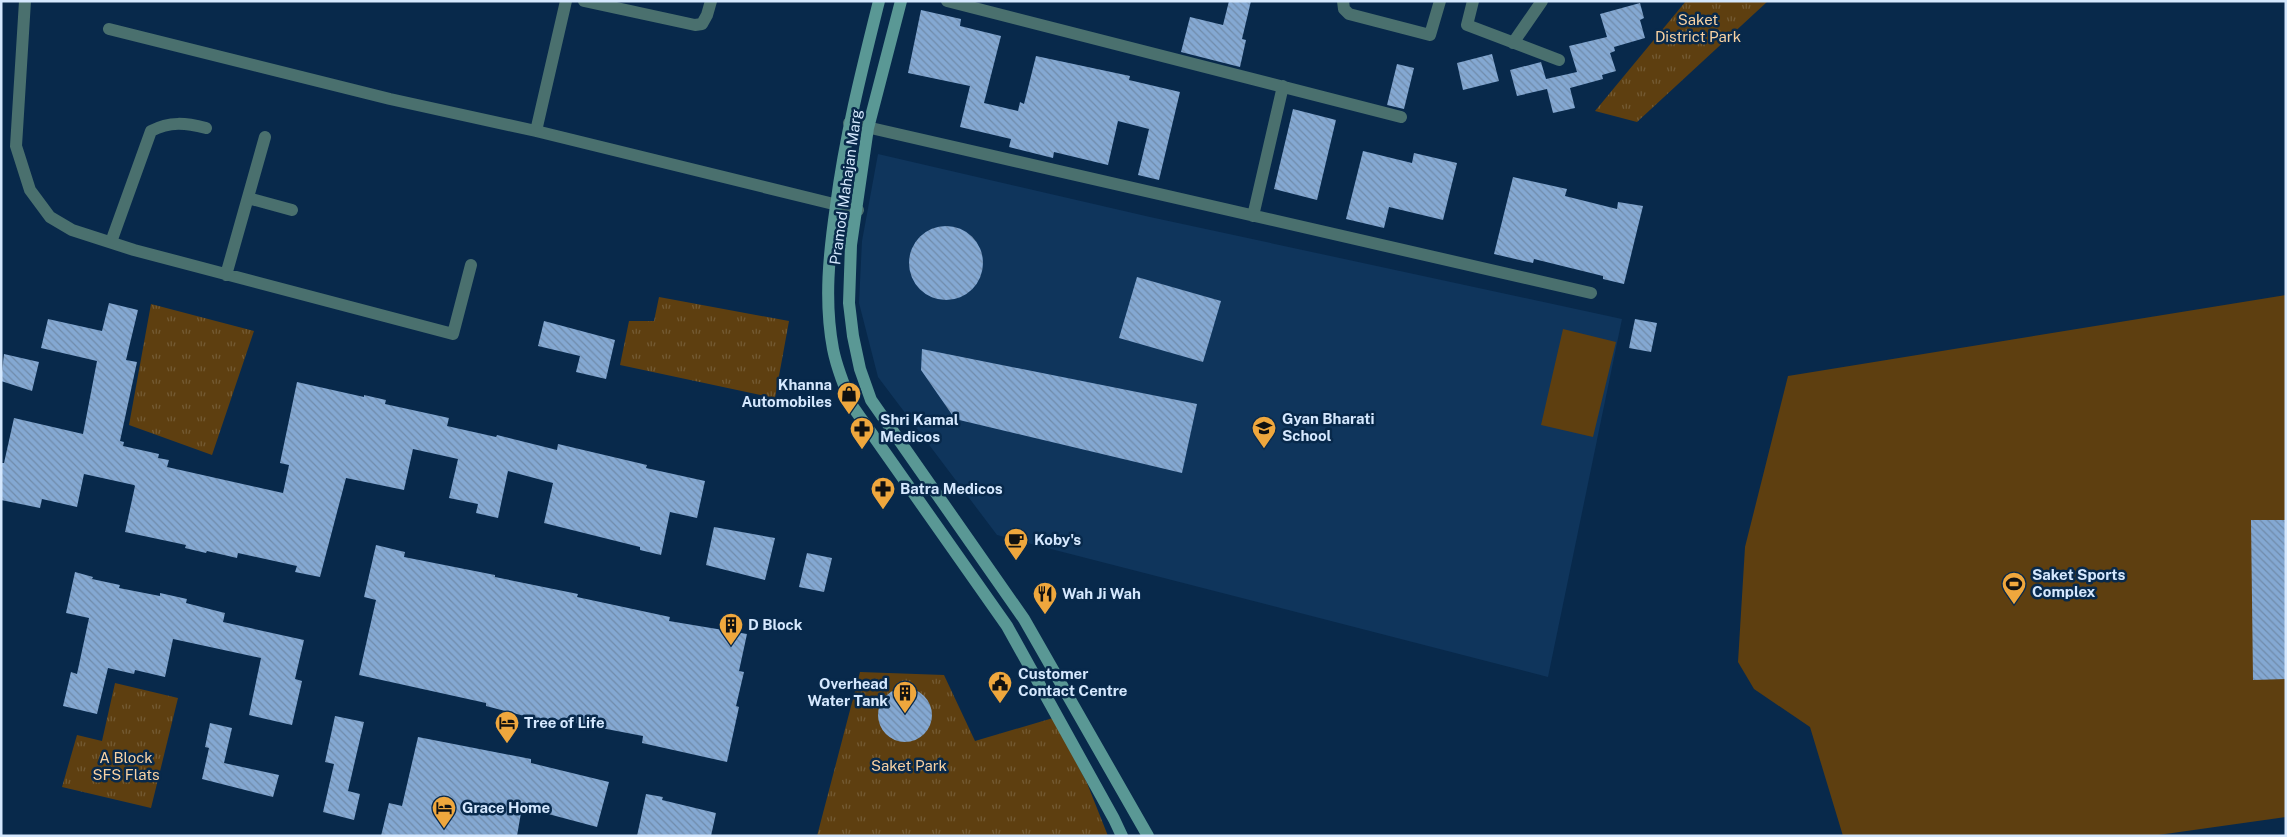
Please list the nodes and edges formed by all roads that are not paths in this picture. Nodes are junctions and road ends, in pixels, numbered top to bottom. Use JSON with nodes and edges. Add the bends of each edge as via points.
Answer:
{"nodes":[{"id":1,"x":25,"y":1,"type":"edge"},
{"id":2,"x":566,"y":1,"type":"edge"},
{"id":3,"x":584,"y":1,"type":"edge"},
{"id":4,"x":711,"y":1,"type":"edge"},
{"id":5,"x":879,"y":1,"type":"edge"},
{"id":6,"x":900,"y":1,"type":"edge"},
{"id":7,"x":948,"y":1,"type":"edge"},
{"id":8,"x":1342,"y":1,"type":"edge"},
{"id":9,"x":1440,"y":1,"type":"edge"},
{"id":10,"x":1473,"y":1,"type":"edge"},
{"id":11,"x":1542,"y":1,"type":"edge"},
{"id":12,"x":622,"y":5,"type":"edge"},
{"id":13,"x":109,"y":29,"type":"dead end"},
{"id":14,"x":1512,"y":43,"type":"junction"},
{"id":15,"x":1559,"y":60,"type":"dead end"},
{"id":16,"x":1283,"y":86,"type":"junction"},
{"id":17,"x":1401,"y":117,"type":"dead end"},
{"id":18,"x":849,"y":123,"type":"junction"},
{"id":19,"x":206,"y":128,"type":"dead end"},
{"id":20,"x":868,"y":128,"type":"junction"},
{"id":21,"x":536,"y":131,"type":"junction"},
{"id":22,"x":265,"y":137,"type":"dead end"},
{"id":23,"x":248,"y":198,"type":"junction"},
{"id":24,"x":836,"y":205,"type":"junction"},
{"id":25,"x":292,"y":210,"type":"dead end"},
{"id":26,"x":858,"y":210,"type":"junction"},
{"id":27,"x":1253,"y":216,"type":"junction"},
{"id":28,"x":111,"y":242,"type":"junction"},
{"id":29,"x":829,"y":244,"type":"junction"},
{"id":30,"x":851,"y":245,"type":"junction"},
{"id":31,"x":471,"y":265,"type":"dead end"},
{"id":32,"x":226,"y":275,"type":"junction"},
{"id":33,"x":1591,"y":293,"type":"dead end"},
{"id":34,"x":1122,"y":836,"type":"edge"},
{"id":35,"x":1148,"y":836,"type":"edge"}],
"edges":[{"from":1,"to":28,"type":"street","via":[[16,146],[21,166],[30,190],[50,217],[72,230]]},
{"from":2,"to":21,"type":"street"},
{"from":3,"to":12,"type":"street"},
{"from":4,"to":12,"type":"street","via":[[702,24],[695,26]]},
{"from":5,"to":18,"type":"street","name":"Pramod Mahajan Marg"},
{"from":6,"to":20,"type":"street","name":"Pramod Mahajan Marg"},
{"from":7,"to":16,"type":"street"},
{"from":8,"to":9,"type":"street","via":[[1349,14],[1430,35]]},
{"from":10,"to":14,"type":"street","via":[[1467,25]]},
{"from":11,"to":14,"type":"street"},
{"from":13,"to":21,"type":"street","via":[[390,99]]},
{"from":14,"to":15,"type":"street"},
{"from":16,"to":17,"type":"street"},
{"from":16,"to":27,"type":"street"},
{"from":18,"to":20,"type":"street"},
{"from":18,"to":24,"type":"street","name":"Pramod Mahajan Marg"},
{"from":19,"to":28,"type":"street","via":[[183,122],[151,131]]},
{"from":20,"to":26,"type":"street","name":"Pramod Mahajan Marg"},
{"from":20,"to":27,"type":"street"},
{"from":21,"to":24,"type":"street"},
{"from":22,"to":23,"type":"street"},
{"from":23,"to":25,"type":"street"},
{"from":23,"to":32,"type":"street"},
{"from":24,"to":26,"type":"street"},
{"from":24,"to":29,"type":"street","name":"Pramod Mahajan Marg"},
{"from":26,"to":30,"type":"street","name":"Pramod Mahajan Marg"},
{"from":27,"to":33,"type":"street"},
{"from":28,"to":32,"type":"street"},
{"from":29,"to":30,"type":"street"},
{"from":29,"to":34,"type":"street","name":"Pramod Mahajan Marg","via":[[829,321],[834,351],[853,407],[1007,626]]},
{"from":30,"to":35,"type":"street","name":"Pramod Mahajan Marg","via":[[849,303],[852,336],[871,400],[1024,619]]},
{"from":31,"to":32,"type":"street","via":[[454,334]]}]}
